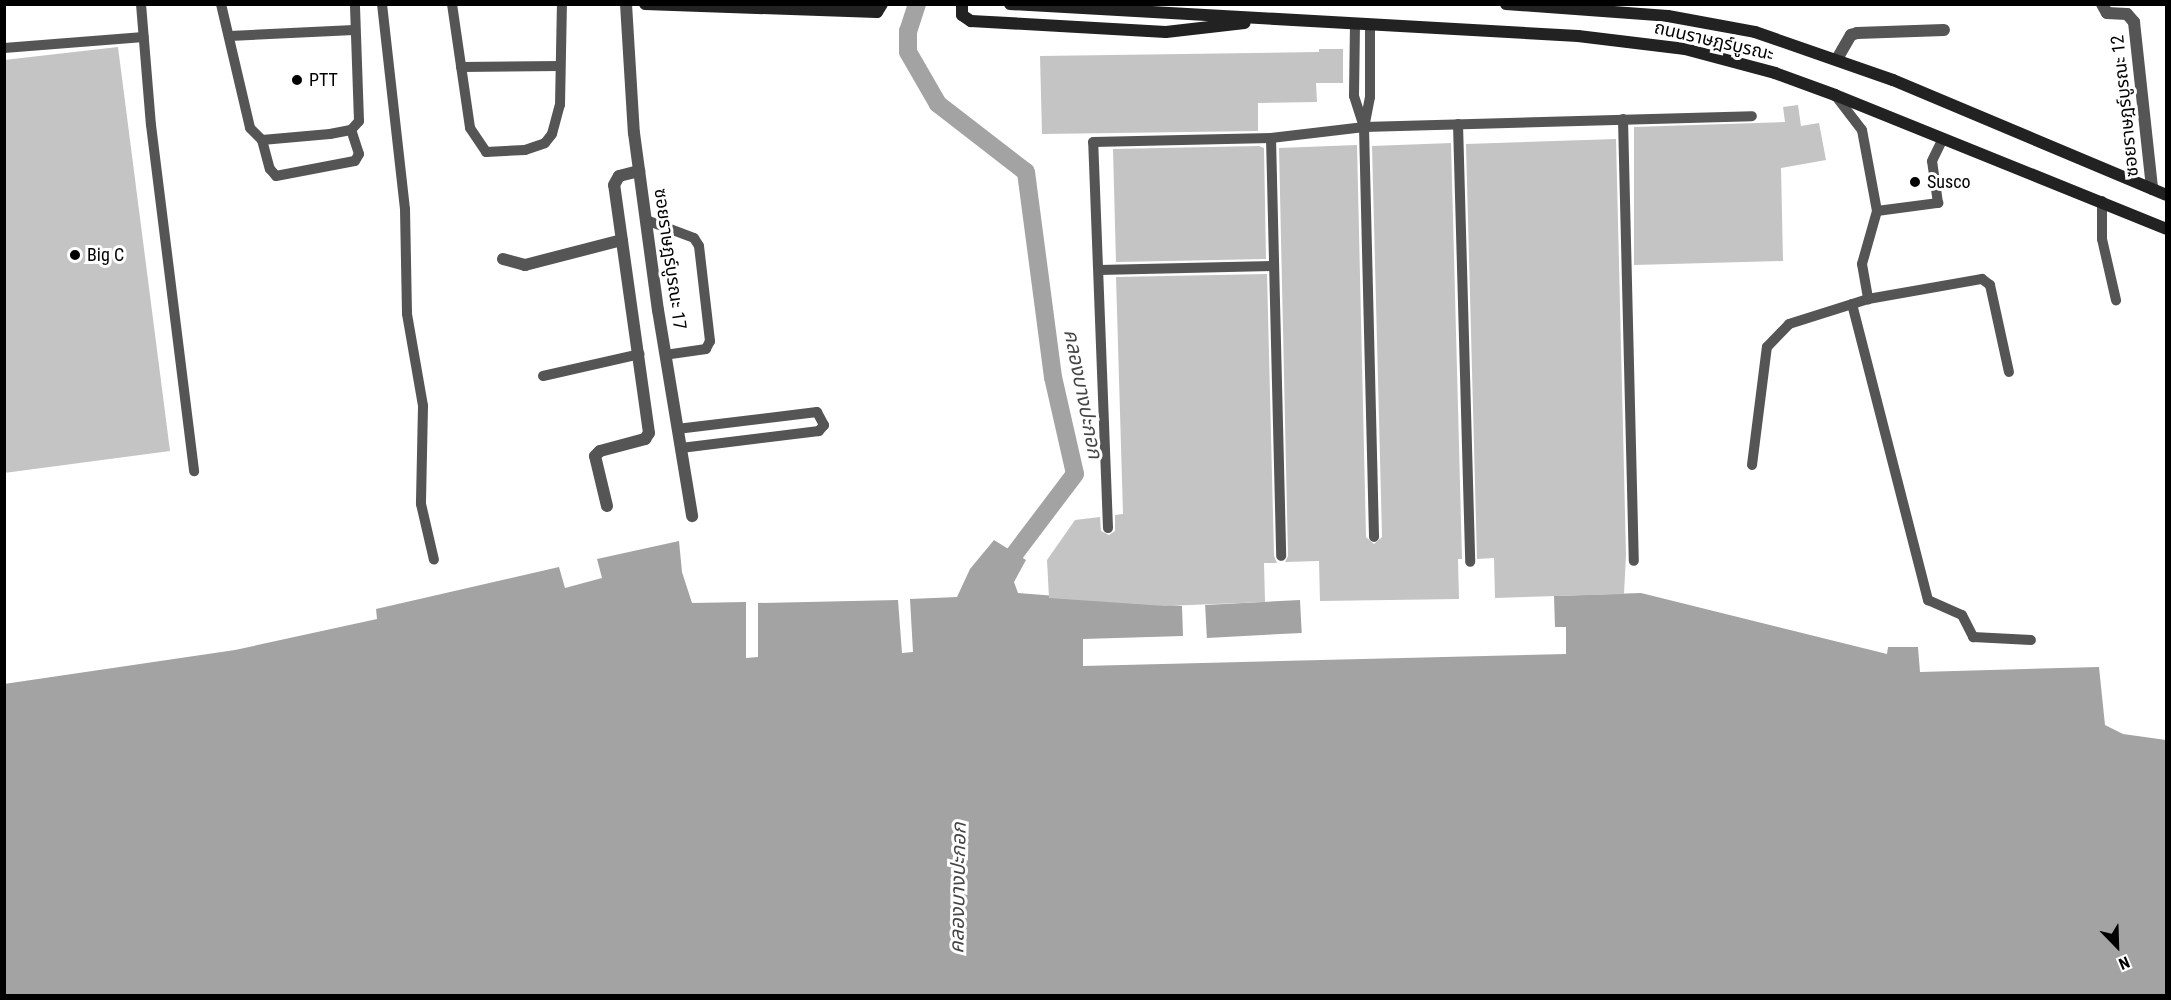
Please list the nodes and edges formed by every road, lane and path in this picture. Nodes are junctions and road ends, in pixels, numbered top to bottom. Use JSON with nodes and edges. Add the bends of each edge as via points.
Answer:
{"nodes":[{"id":1,"x":141,"y":4,"type":"edge"},
{"id":2,"x":221,"y":4,"type":"edge"},
{"id":3,"x":356,"y":4,"type":"edge"},
{"id":4,"x":382,"y":4,"type":"edge"},
{"id":5,"x":452,"y":4,"type":"edge"},
{"id":6,"x":562,"y":4,"type":"edge"},
{"id":7,"x":626,"y":4,"type":"edge"},
{"id":8,"x":645,"y":4,"type":"edge"},
{"id":9,"x":882,"y":4,"type":"edge"},
{"id":10,"x":962,"y":4,"type":"edge"},
{"id":11,"x":1010,"y":4,"type":"edge"},
{"id":12,"x":1506,"y":4,"type":"edge"},
{"id":13,"x":2102,"y":4,"type":"edge"},
{"id":14,"x":1275,"y":19,"type":"junction"},
{"id":15,"x":1355,"y":24,"type":"junction"},
{"id":16,"x":1370,"y":26,"type":"junction"},
{"id":17,"x":354,"y":30,"type":"junction"},
{"id":18,"x":1944,"y":30,"type":"dead end"},
{"id":19,"x":230,"y":36,"type":"junction"},
{"id":20,"x":144,"y":37,"type":"junction"},
{"id":21,"x":4,"y":48,"type":"edge"},
{"id":22,"x":1837,"y":59,"type":"junction"},
{"id":23,"x":560,"y":66,"type":"junction"},
{"id":24,"x":461,"y":67,"type":"junction"},
{"id":25,"x":1835,"y":95,"type":"junction"},
{"id":26,"x":1752,"y":116,"type":"dead end"},
{"id":27,"x":1623,"y":119,"type":"junction"},
{"id":28,"x":1458,"y":124,"type":"junction"},
{"id":29,"x":1364,"y":127,"type":"junction"},
{"id":30,"x":351,"y":130,"type":"junction"},
{"id":31,"x":1271,"y":138,"type":"junction"},
{"id":32,"x":1943,"y":138,"type":"junction"},
{"id":33,"x":262,"y":140,"type":"junction"},
{"id":34,"x":639,"y":171,"type":"junction"},
{"id":35,"x":2152,"y":189,"type":"junction"},
{"id":36,"x":2166,"y":195,"type":"edge"},
{"id":37,"x":2102,"y":201,"type":"junction"},
{"id":38,"x":1877,"y":211,"type":"junction"},
{"id":39,"x":646,"y":220,"type":"junction"},
{"id":40,"x":2166,"y":229,"type":"edge"},
{"id":41,"x":622,"y":240,"type":"junction"},
{"id":42,"x":503,"y":258,"type":"dead end"},
{"id":43,"x":1272,"y":266,"type":"junction"},
{"id":44,"x":1099,"y":270,"type":"junction"},
{"id":45,"x":1868,"y":299,"type":"junction"},
{"id":46,"x":2116,"y":300,"type":"dead end"},
{"id":47,"x":1852,"y":304,"type":"junction"},
{"id":48,"x":640,"y":354,"type":"junction"},
{"id":49,"x":665,"y":355,"type":"junction"},
{"id":50,"x":2009,"y":372,"type":"dead end"},
{"id":51,"x":543,"y":376,"type":"dead end"},
{"id":52,"x":678,"y":429,"type":"junction"},
{"id":53,"x":681,"y":448,"type":"junction"},
{"id":54,"x":1752,"y":465,"type":"dead end"},
{"id":55,"x":194,"y":471,"type":"dead end"},
{"id":56,"x":607,"y":506,"type":"dead end"},
{"id":57,"x":692,"y":516,"type":"dead end"},
{"id":58,"x":1108,"y":528,"type":"dead end"},
{"id":59,"x":1374,"y":537,"type":"dead end"},
{"id":60,"x":1281,"y":556,"type":"dead end"},
{"id":61,"x":434,"y":560,"type":"dead end"},
{"id":62,"x":1634,"y":561,"type":"dead end"},
{"id":63,"x":1470,"y":562,"type":"dead end"},
{"id":64,"x":2031,"y":640,"type":"dead end"}],
"edges":[{"from":1,"to":20,"type":"lane"},
{"from":2,"to":19,"type":"lane"},
{"from":3,"to":17,"type":"lane"},
{"from":4,"to":61,"type":"lane","via":[[405,209],[407,314],[423,406],[421,504]]},
{"from":5,"to":24,"type":"lane"},
{"from":6,"to":23,"type":"lane"},
{"from":7,"to":34,"type":"street","name":"ซอยราษฎร์บูรณะ 17"},
{"from":8,"to":9,"type":"main road","via":[[877,12]]},
{"from":10,"to":14,"type":"main road","via":[[962,15],[971,21],[1166,32]]},
{"from":11,"to":14,"type":"main road","name":"ถนนราษฎร์บูรณะ"},
{"from":12,"to":22,"type":"main road","name":"ถนนราษฎร์บูรณะ","via":[[1617,11],[1715,24]]},
{"from":13,"to":35,"type":"street","name":"ซอยราษฎร์บูรณะ 12","via":[[2107,13],[2127,14],[2134,22]]},
{"from":14,"to":15,"type":"main road","name":"ถนนราษฎร์บูรณะ"},
{"from":15,"to":16,"type":"main road","name":"ถนนราษฎร์บูรณะ"},
{"from":15,"to":29,"type":"lane","via":[[1354,96]]},
{"from":16,"to":25,"type":"main road","name":"ถนนราษฎร์บูรณะ","via":[[1578,36],[1685,49],[1775,73]]},
{"from":16,"to":29,"type":"lane","via":[[1370,97]]},
{"from":17,"to":19,"type":"lane"},
{"from":17,"to":30,"type":"lane","via":[[359,121]]},
{"from":18,"to":22,"type":"street","via":[[1857,33],[1851,35]]},
{"from":19,"to":33,"type":"lane","via":[[250,128]]},
{"from":20,"to":21,"type":"lane"},
{"from":20,"to":55,"type":"lane"},
{"from":22,"to":35,"type":"main road","name":"ถนนราษฎร์บูรณะ"},
{"from":23,"to":24,"type":"lane"},
{"from":23,"to":24,"type":"lane","via":[[560,105],[552,134],[544,143],[525,150],[486,152],[470,128]]},
{"from":25,"to":32,"type":"main road","name":"ถนนราษฎร์บูรณะ"},
{"from":25,"to":38,"type":"lane","via":[[1862,130]]},
{"from":26,"to":27,"type":"lane"},
{"from":27,"to":28,"type":"lane"},
{"from":27,"to":62,"type":"lane"},
{"from":28,"to":29,"type":"lane"},
{"from":28,"to":63,"type":"lane"},
{"from":29,"to":31,"type":"lane"},
{"from":29,"to":59,"type":"lane"},
{"from":30,"to":33,"type":"lane"},
{"from":30,"to":33,"type":"lane","via":[[359,154],[355,161],[276,176],[270,169]]},
{"from":31,"to":43,"type":"lane"},
{"from":31,"to":44,"type":"lane","via":[[1093,142]]},
{"from":32,"to":37,"type":"main road","name":"ถนนราษฎร์บูรณะ"},
{"from":32,"to":38,"type":"lane","via":[[1932,161],[1938,203]]},
{"from":34,"to":39,"type":"street","name":"ซอยราษฎร์บูรณะ 17"},
{"from":34,"to":41,"type":"street","via":[[619,176],[614,185]]},
{"from":35,"to":36,"type":"main road","name":"ถนนราษฎร์บูรณะ"},
{"from":37,"to":40,"type":"main road","name":"ถนนราษฎร์บูรณะ"},
{"from":37,"to":46,"type":"lane","via":[[2102,239]]},
{"from":38,"to":45,"type":"lane","via":[[1862,264]]},
{"from":39,"to":49,"type":"street","name":"ซอยราษฎร์บูรณะ 17"},
{"from":39,"to":49,"type":"lane","via":[[694,238],[699,246],[710,341],[706,349]]},
{"from":41,"to":42,"type":"street","via":[[525,265]]},
{"from":41,"to":48,"type":"street"},
{"from":43,"to":44,"type":"lane"},
{"from":43,"to":60,"type":"lane"},
{"from":44,"to":58,"type":"lane"},
{"from":45,"to":47,"type":"lane"},
{"from":45,"to":50,"type":"lane","via":[[1982,279],[1990,285]]},
{"from":47,"to":54,"type":"lane","via":[[1789,324],[1767,346]]},
{"from":47,"to":64,"type":"lane","via":[[1887,452],[1899,473],[1928,600],[1962,615],[1973,637]]},
{"from":48,"to":51,"type":"lane"},
{"from":48,"to":56,"type":"street","via":[[649,434],[645,439],[595,456]]},
{"from":49,"to":52,"type":"street","name":"ซอยราษฎร์บูรณะ 17"},
{"from":52,"to":53,"type":"street","name":"ซอยราษฎร์บูรณะ 17"},
{"from":52,"to":53,"type":"lane","via":[[817,412],[824,425],[819,431]]},
{"from":53,"to":57,"type":"street","name":"ซอยราษฎร์บูรณะ 17"}]}
